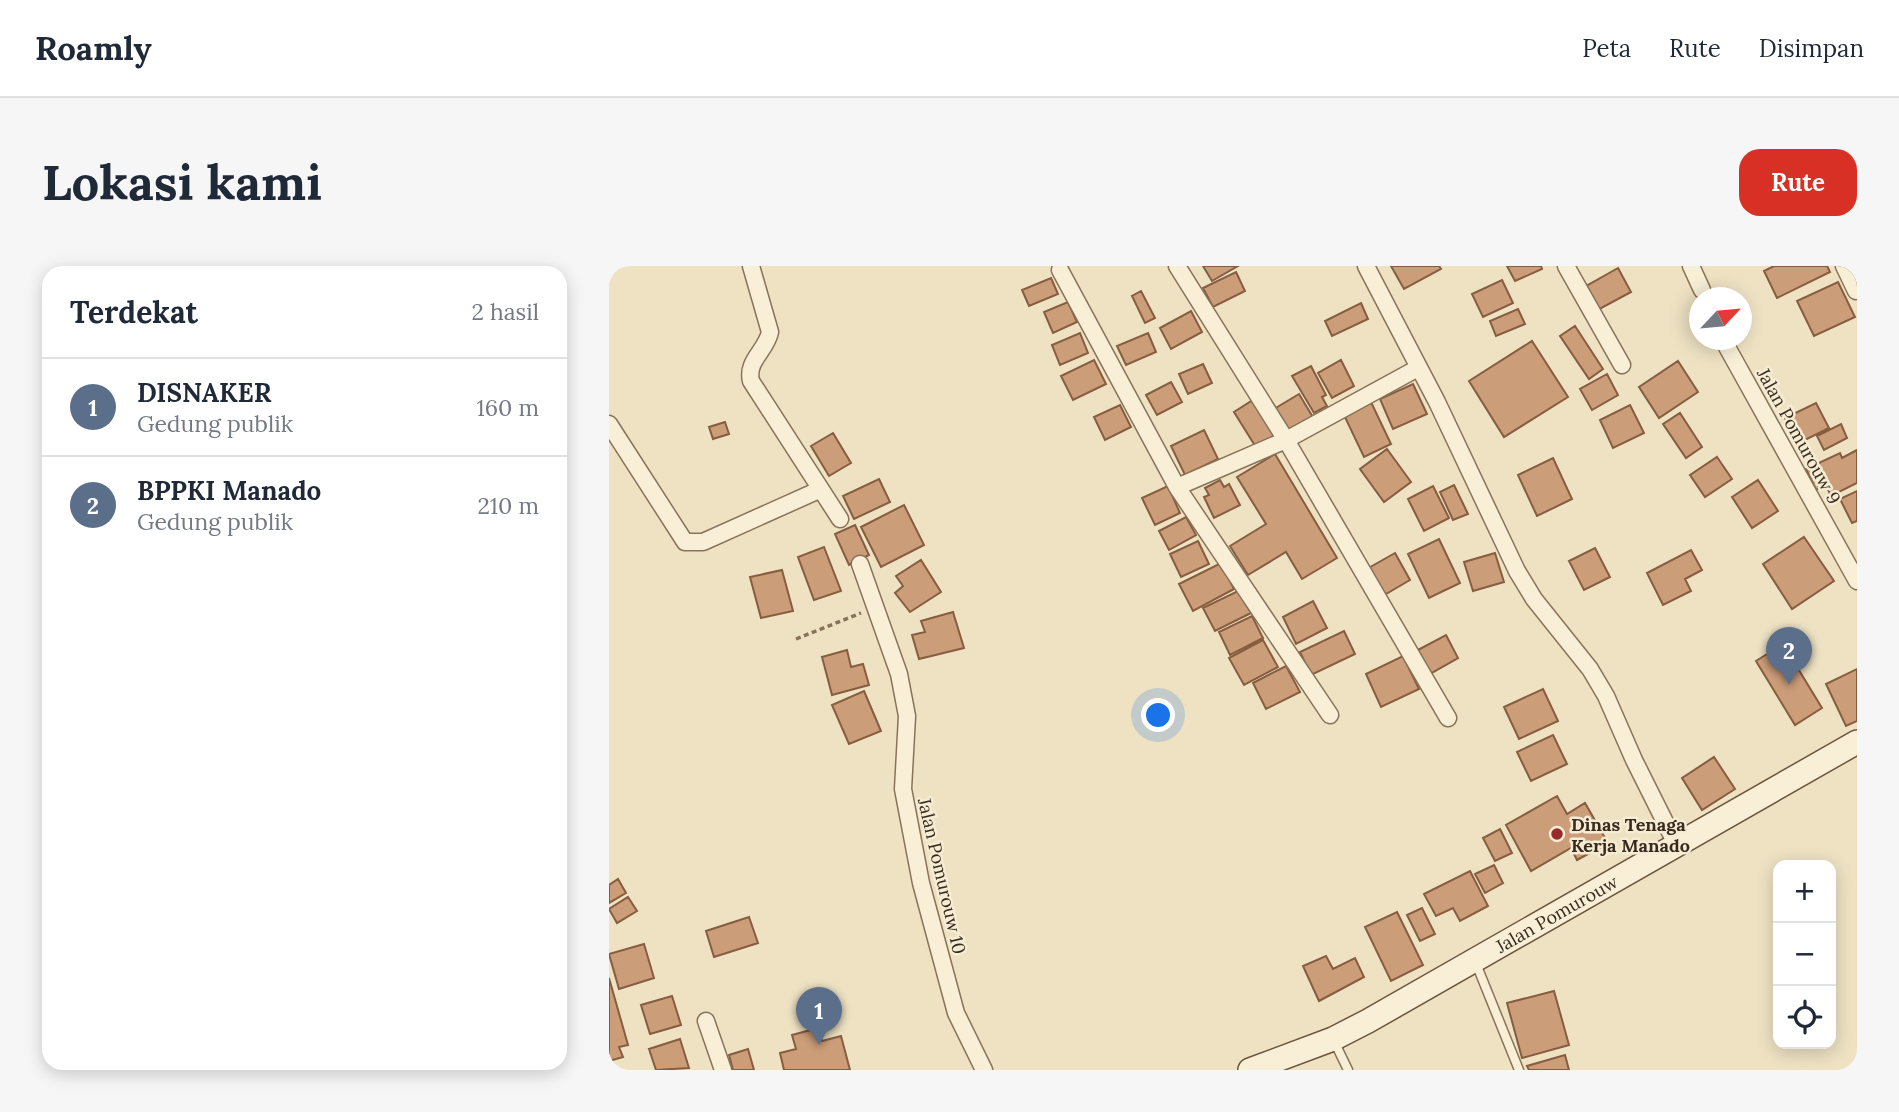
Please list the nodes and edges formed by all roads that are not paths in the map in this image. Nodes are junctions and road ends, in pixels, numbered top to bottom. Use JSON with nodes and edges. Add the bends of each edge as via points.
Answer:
{"nodes":[{"id":1,"x":751,"y":266,"type":"edge"},
{"id":2,"x":1177,"y":266,"type":"edge"},
{"id":3,"x":1366,"y":266,"type":"edge"},
{"id":4,"x":1566,"y":266,"type":"edge"},
{"id":5,"x":1691,"y":266,"type":"edge"},
{"id":6,"x":1844,"y":266,"type":"edge"},
{"id":7,"x":1060,"y":270,"type":"dead end"},
{"id":8,"x":1701,"y":287,"type":"edge"},
{"id":9,"x":1856,"y":290,"type":"edge"},
{"id":10,"x":1729,"y":350,"type":"edge"},
{"id":11,"x":1622,"y":365,"type":"dead end"},
{"id":12,"x":1418,"y":368,"type":"junction"},
{"id":13,"x":609,"y":424,"type":"edge"},
{"id":14,"x":1286,"y":440,"type":"junction"},
{"id":15,"x":1177,"y":487,"type":"junction"},
{"id":16,"x":819,"y":489,"type":"junction"},
{"id":17,"x":840,"y":519,"type":"dead end"},
{"id":18,"x":859,"y":564,"type":"dead end"},
{"id":19,"x":1857,"y":581,"type":"edge"},
{"id":20,"x":1330,"y":715,"type":"dead end"},
{"id":21,"x":1448,"y":718,"type":"dead end"},
{"id":22,"x":1857,"y":742,"type":"edge"},
{"id":23,"x":1677,"y":846,"type":"junction"},
{"id":24,"x":1474,"y":958,"type":"junction"},
{"id":25,"x":706,"y":1021,"type":"dead end"},
{"id":26,"x":1333,"y":1039,"type":"junction"},
{"id":27,"x":723,"y":1070,"type":"edge"},
{"id":28,"x":984,"y":1070,"type":"edge"},
{"id":29,"x":1250,"y":1070,"type":"edge"},
{"id":30,"x":1348,"y":1070,"type":"edge"},
{"id":31,"x":1519,"y":1070,"type":"edge"}],
"edges":[{"from":1,"to":16,"type":"street","via":[[769,332],[768,342],[750,365],[751,381]]},
{"from":2,"to":14,"type":"street"},
{"from":3,"to":12,"type":"street"},
{"from":4,"to":11,"type":"street"},
{"from":5,"to":8,"type":"street"},
{"from":6,"to":9,"type":"street"},
{"from":7,"to":15,"type":"street"},
{"from":10,"to":19,"type":"street","name":"Jalan Pomurouw 9"},
{"from":12,"to":14,"type":"street"},
{"from":12,"to":23,"type":"street","via":[[1517,571],[1606,696]]},
{"from":13,"to":16,"type":"street","via":[[685,542],[703,542]]},
{"from":14,"to":15,"type":"street"},
{"from":14,"to":21,"type":"street"},
{"from":15,"to":20,"type":"street"},
{"from":16,"to":17,"type":"street"},
{"from":18,"to":28,"type":"street","name":"Jalan Pomurouw 10","via":[[899,674],[907,716],[903,789],[912,844],[950,995]]},
{"from":22,"to":23,"type":"main road","name":"Jalan Pomurouw"},
{"from":23,"to":24,"type":"main road","name":"Jalan Pomurouw"},
{"from":24,"to":26,"type":"main road","name":"Jalan Pomurouw"},
{"from":24,"to":31,"type":"lane"},
{"from":25,"to":27,"type":"street"},
{"from":26,"to":29,"type":"main road","name":"Jalan Pomurouw"},
{"from":26,"to":30,"type":"lane"}]}
